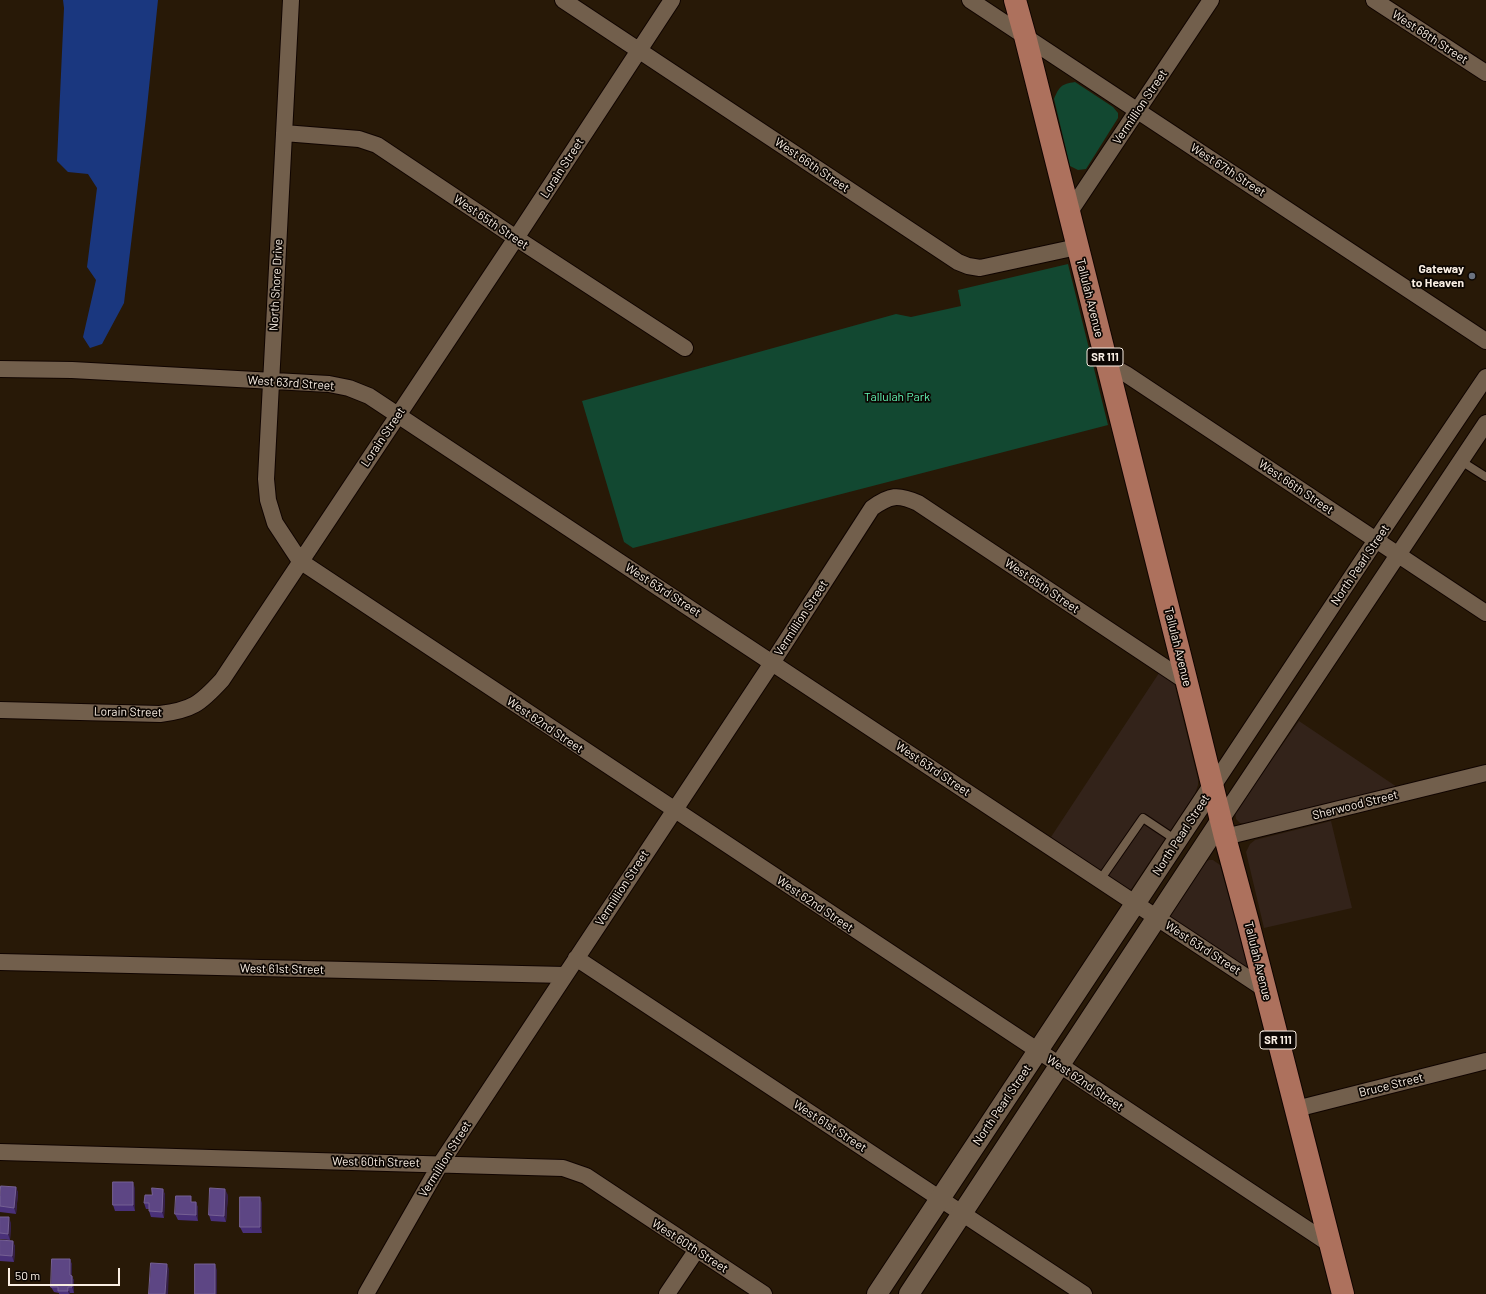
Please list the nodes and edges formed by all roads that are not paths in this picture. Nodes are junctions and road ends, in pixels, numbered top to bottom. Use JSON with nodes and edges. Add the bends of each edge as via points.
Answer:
{"nodes":[{"id":1,"x":291,"y":0,"type":"edge"},
{"id":2,"x":563,"y":0,"type":"edge"},
{"id":3,"x":672,"y":0,"type":"edge"},
{"id":4,"x":970,"y":0,"type":"edge"},
{"id":5,"x":1015,"y":0,"type":"edge"},
{"id":6,"x":1211,"y":0,"type":"edge"},
{"id":7,"x":1374,"y":0,"type":"edge"},
{"id":8,"x":1025,"y":36,"type":"junction"},
{"id":9,"x":638,"y":50,"type":"junction"},
{"id":10,"x":1486,"y":73,"type":"edge"},
{"id":11,"x":1137,"y":110,"type":"junction"},
{"id":12,"x":284,"y":133,"type":"junction"},
{"id":13,"x":1069,"y":213,"type":"junction"},
{"id":14,"x":516,"y":238,"type":"junction"},
{"id":15,"x":1077,"y":247,"type":"junction"},
{"id":16,"x":1486,"y":341,"type":"edge"},
{"id":17,"x":685,"y":348,"type":"dead end"},
{"id":18,"x":1106,"y":362,"type":"junction"},
{"id":19,"x":0,"y":370,"type":"edge"},
{"id":20,"x":1486,"y":377,"type":"edge"},
{"id":21,"x":270,"y":380,"type":"junction"},
{"id":22,"x":397,"y":415,"type":"junction"},
{"id":23,"x":1486,"y":423,"type":"edge"},
{"id":24,"x":1461,"y":461,"type":"junction"},
{"id":25,"x":1486,"y":477,"type":"edge"},
{"id":26,"x":894,"y":496,"type":"joint"},
{"id":27,"x":1376,"y":540,"type":"junction"},
{"id":28,"x":1399,"y":554,"type":"junction"},
{"id":29,"x":300,"y":561,"type":"junction"},
{"id":30,"x":1486,"y":613,"type":"edge"},
{"id":31,"x":772,"y":663,"type":"junction"},
{"id":32,"x":1187,"y":682,"type":"junction"},
{"id":33,"x":0,"y":710,"type":"edge"},
{"id":34,"x":1486,"y":773,"type":"edge"},
{"id":35,"x":1213,"y":786,"type":"junction"},
{"id":36,"x":674,"y":810,"type":"junction"},
{"id":37,"x":1223,"y":829,"type":"junction"},
{"id":38,"x":1177,"y":841,"type":"junction"},
{"id":39,"x":1100,"y":880,"type":"junction"},
{"id":40,"x":1135,"y":904,"type":"junction"},
{"id":41,"x":1156,"y":918,"type":"junction"},
{"id":42,"x":576,"y":958,"type":"junction"},
{"id":43,"x":0,"y":962,"type":"edge"},
{"id":44,"x":565,"y":975,"type":"junction"},
{"id":45,"x":1266,"y":990,"type":"junction"},
{"id":46,"x":1037,"y":1051,"type":"junction"},
{"id":47,"x":1486,"y":1061,"type":"edge"},
{"id":48,"x":1059,"y":1066,"type":"junction"},
{"id":49,"x":1296,"y":1109,"type":"junction"},
{"id":50,"x":0,"y":1152,"type":"edge"},
{"id":51,"x":441,"y":1163,"type":"junction"},
{"id":52,"x":940,"y":1198,"type":"junction"},
{"id":53,"x":962,"y":1213,"type":"junction"},
{"id":54,"x":1331,"y":1246,"type":"junction"},
{"id":55,"x":696,"y":1250,"type":"junction"},
{"id":56,"x":366,"y":1294,"type":"edge"},
{"id":57,"x":667,"y":1294,"type":"edge"},
{"id":58,"x":764,"y":1294,"type":"edge"},
{"id":59,"x":877,"y":1294,"type":"edge"},
{"id":60,"x":909,"y":1294,"type":"edge"},
{"id":61,"x":1084,"y":1294,"type":"edge"},
{"id":62,"x":1343,"y":1294,"type":"edge"}],
"edges":[{"from":1,"to":12,"type":"street","name":"North Shore Drive"},
{"from":2,"to":9,"type":"street","name":"West 66th Street"},
{"from":3,"to":9,"type":"street","name":"Lorain Street"},
{"from":4,"to":8,"type":"street","name":"West 67th Street"},
{"from":5,"to":8,"type":"main road","name":"Tallulah Avenue","number":"SR 111"},
{"from":6,"to":11,"type":"street","name":"Vermillion Street"},
{"from":7,"to":10,"type":"street","name":"West 68th Street"},
{"from":8,"to":11,"type":"street","name":"West 67th Street"},
{"from":8,"to":13,"type":"main road","name":"Tallulah Avenue","number":"SR 111"},
{"from":9,"to":14,"type":"street","name":"Lorain Street"},
{"from":9,"to":15,"type":"street","name":"West 66th Street","via":[[958,262],[980,268]]},
{"from":11,"to":13,"type":"street","name":"Vermillion Street"},
{"from":11,"to":16,"type":"street","name":"West 67th Street"},
{"from":12,"to":14,"type":"street","name":"West 65th Street","via":[[359,139],[377,145]]},
{"from":12,"to":21,"type":"street","name":"North Shore Drive"},
{"from":13,"to":15,"type":"main road","name":"Tallulah Avenue","number":"SR 111"},
{"from":14,"to":17,"type":"street","name":"West 65th Street"},
{"from":14,"to":22,"type":"street","name":"Lorain Street"},
{"from":15,"to":18,"type":"main road","name":"Tallulah Avenue","number":"SR 111"},
{"from":18,"to":27,"type":"street","name":"West 66th Street"},
{"from":18,"to":32,"type":"main road","name":"Tallulah Avenue","number":"SR 111"},
{"from":19,"to":21,"type":"street","name":"West 63rd Street","via":[[72,370]]},
{"from":20,"to":27,"type":"street","name":"North Pearl Street"},
{"from":21,"to":22,"type":"street","name":"West 63rd Street","via":[[349,388],[369,396]]},
{"from":21,"to":29,"type":"street","name":"North Shore Drive","via":[[266,479],[268,500],[275,523]]},
{"from":22,"to":29,"type":"street","name":"Lorain Street"},
{"from":22,"to":31,"type":"street","name":"West 63rd Street"},
{"from":23,"to":24,"type":"street","name":"North Pearl Street"},
{"from":24,"to":25,"type":"lane"},
{"from":24,"to":28,"type":"street","name":"North Pearl Street"},
{"from":26,"to":31,"type":"street","name":"Vermillion Street","via":[[872,508]]},
{"from":26,"to":32,"type":"street","name":"West 65th Street","via":[[918,504]]},
{"from":27,"to":28,"type":"street","name":"West 66th Street"},
{"from":27,"to":35,"type":"street","name":"North Pearl Street"},
{"from":28,"to":30,"type":"street","name":"West 66th Street"},
{"from":28,"to":37,"type":"street","name":"North Pearl Street"},
{"from":29,"to":33,"type":"street","name":"Lorain Street","via":[[222,680],[196,705],[160,714]]},
{"from":29,"to":36,"type":"street","name":"West 62nd Street"},
{"from":31,"to":36,"type":"street","name":"Vermillion Street"},
{"from":31,"to":39,"type":"street","name":"West 63rd Street"},
{"from":32,"to":35,"type":"main road","name":"Tallulah Avenue","number":"SR 111"},
{"from":34,"to":37,"type":"street","name":"Sherwood Street"},
{"from":35,"to":37,"type":"main road","name":"Tallulah Avenue","number":"SR 111"},
{"from":35,"to":38,"type":"street","name":"North Pearl Street"},
{"from":36,"to":42,"type":"street","name":"Vermillion Street"},
{"from":36,"to":46,"type":"street","name":"West 62nd Street"},
{"from":37,"to":41,"type":"street","name":"North Pearl Street"},
{"from":37,"to":45,"type":"main road","name":"Tallulah Avenue","number":"SR 111"},
{"from":38,"to":39,"type":"lane","via":[[1143,818]]},
{"from":38,"to":40,"type":"street","name":"North Pearl Street"},
{"from":39,"to":40,"type":"street","name":"West 63rd Street"},
{"from":40,"to":41,"type":"street","name":"West 63rd Street"},
{"from":40,"to":46,"type":"street","name":"North Pearl Street"},
{"from":41,"to":45,"type":"street","name":"West 63rd Street"},
{"from":41,"to":48,"type":"street","name":"North Pearl Street"},
{"from":42,"to":44,"type":"street","name":"Vermillion Street"},
{"from":42,"to":52,"type":"street","name":"West 61st Street"},
{"from":43,"to":44,"type":"street","name":"West 61st Street"},
{"from":44,"to":51,"type":"street","name":"Vermillion Street"},
{"from":45,"to":49,"type":"main road","name":"Tallulah Avenue","number":"SR 111"},
{"from":46,"to":48,"type":"street","name":"West 62nd Street"},
{"from":46,"to":52,"type":"street","name":"North Pearl Street"},
{"from":47,"to":49,"type":"street","name":"Bruce Street"},
{"from":48,"to":53,"type":"street","name":"North Pearl Street"},
{"from":48,"to":54,"type":"street","name":"West 62nd Street"},
{"from":49,"to":54,"type":"main road","name":"Tallulah Avenue","number":"SR 111"},
{"from":50,"to":51,"type":"street","name":"West 60th Street"},
{"from":51,"to":55,"type":"street","name":"West 60th Street","via":[[563,1168],[586,1176]]},
{"from":51,"to":56,"type":"street","name":"Vermillion Street"},
{"from":52,"to":53,"type":"street","name":"West 61st Street"},
{"from":52,"to":59,"type":"street","name":"North Pearl Street"},
{"from":53,"to":60,"type":"street","name":"North Pearl Street"},
{"from":53,"to":61,"type":"street","name":"West 61st Street"},
{"from":54,"to":62,"type":"main road","name":"Tallulah Avenue","number":"SR 111"},
{"from":55,"to":57,"type":"street"},
{"from":55,"to":58,"type":"street","name":"West 60th Street"}]}
